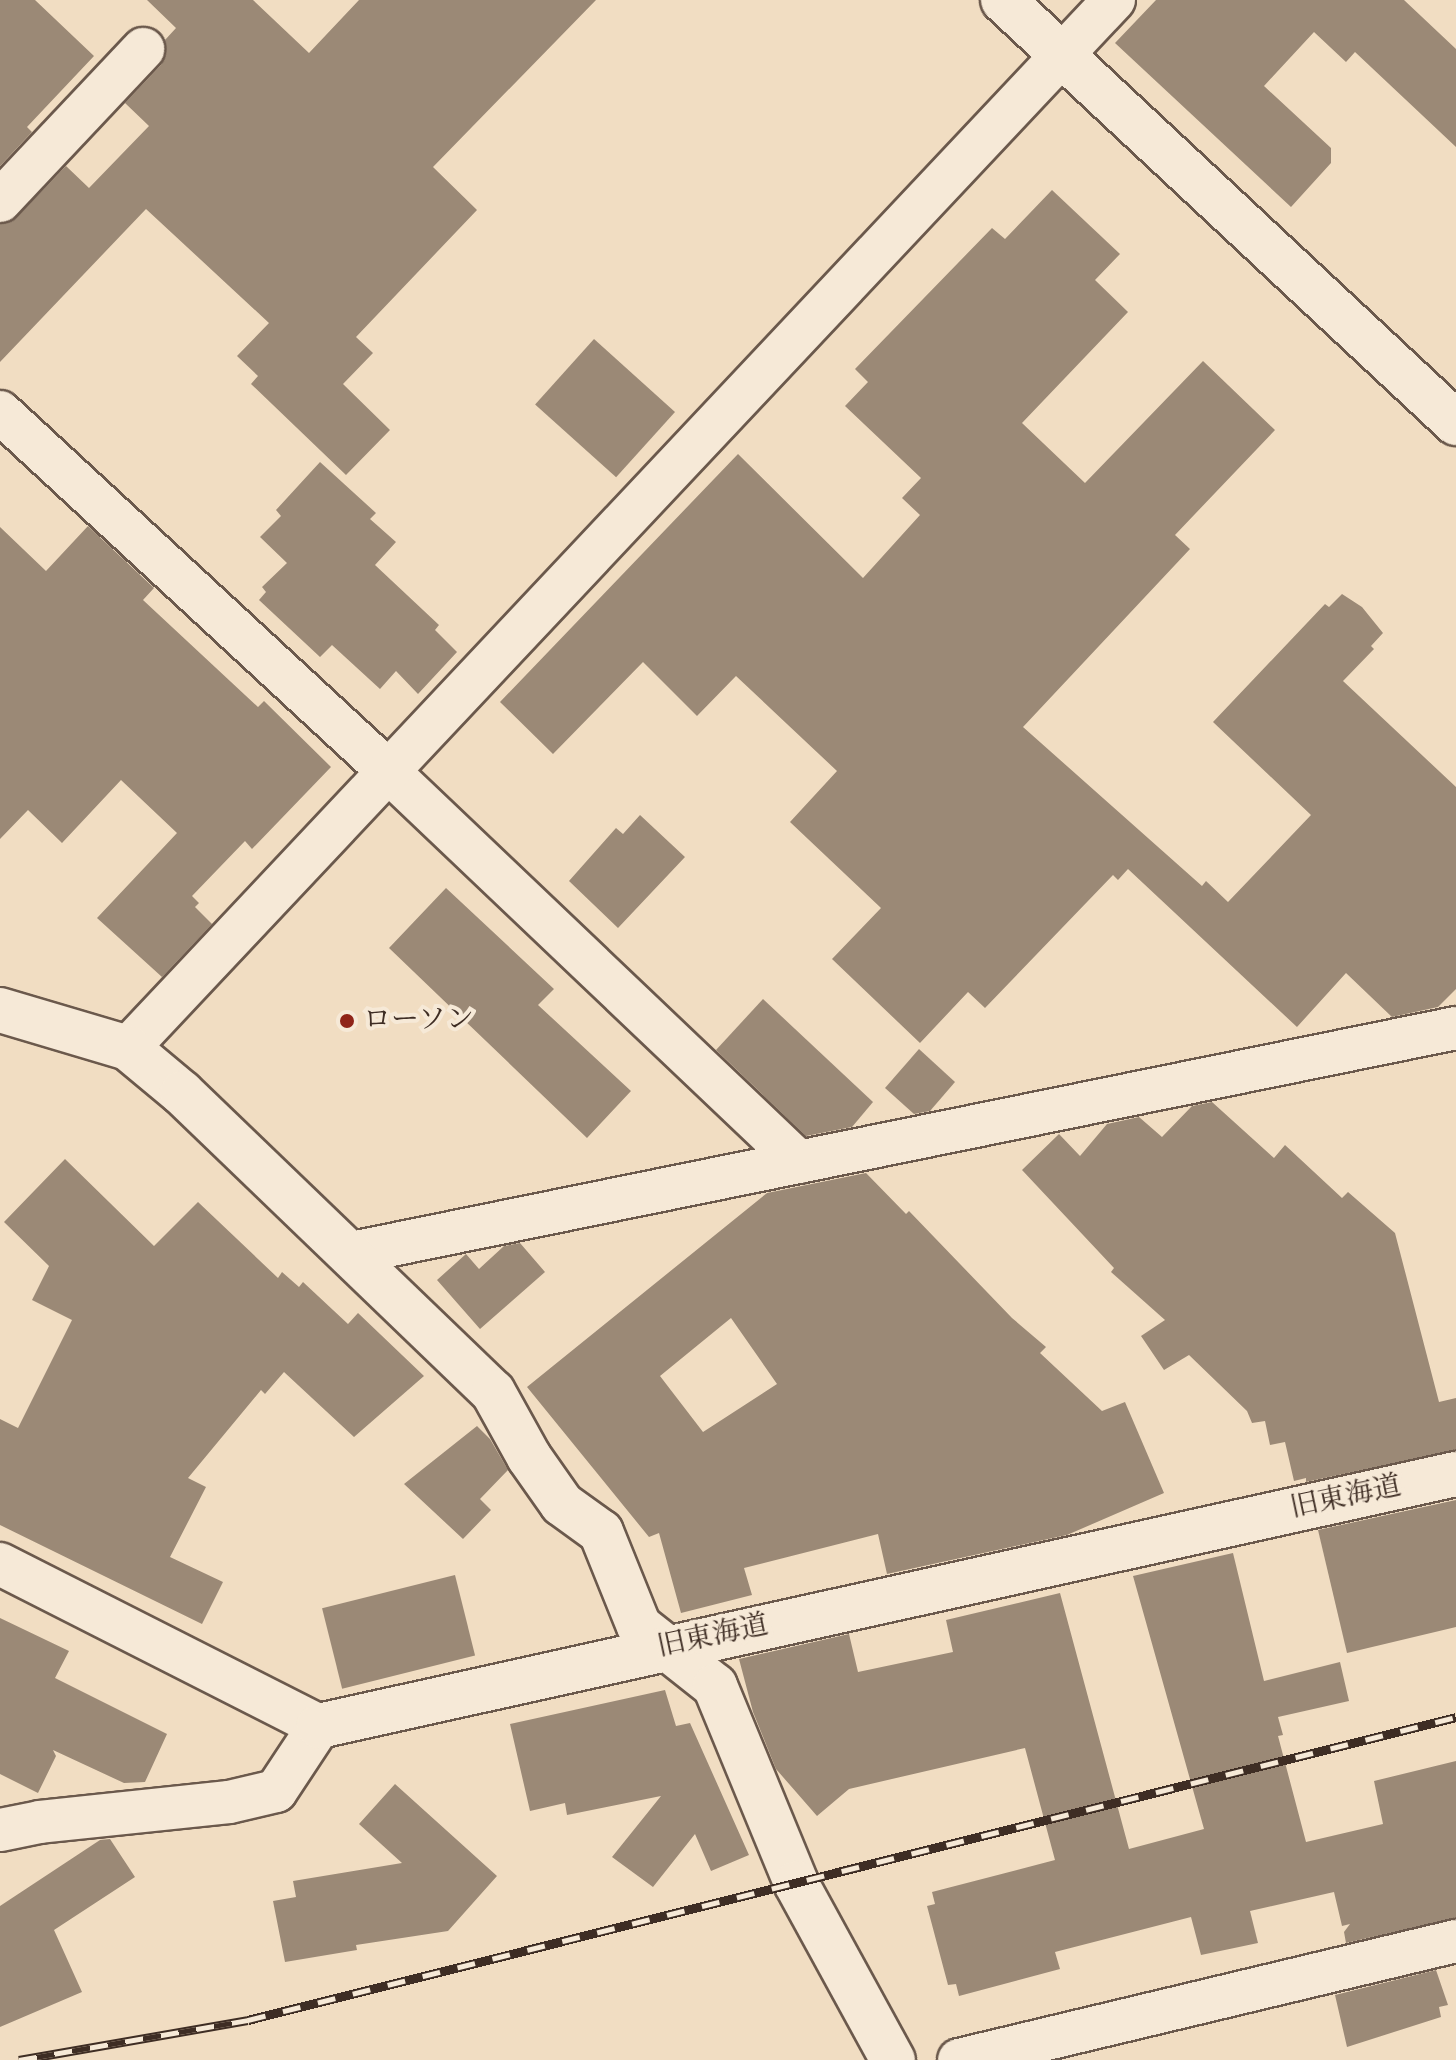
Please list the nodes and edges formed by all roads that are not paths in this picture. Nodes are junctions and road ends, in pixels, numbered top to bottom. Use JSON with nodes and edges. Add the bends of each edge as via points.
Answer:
{"nodes":[{"id":1,"x":1003,"y":0,"type":"edge"},
{"id":2,"x":1114,"y":0,"type":"edge"},
{"id":3,"x":143,"y":49,"type":"dead end"},
{"id":4,"x":1062,"y":55,"type":"junction"},
{"id":5,"x":0,"y":201,"type":"edge"},
{"id":6,"x":0,"y":412,"type":"edge"},
{"id":7,"x":1456,"y":423,"type":"edge"},
{"id":8,"x":389,"y":772,"type":"junction"},
{"id":9,"x":0,"y":1010,"type":"edge"},
{"id":10,"x":1456,"y":1028,"type":"edge"},
{"id":11,"x":128,"y":1048,"type":"junction"},
{"id":12,"x":799,"y":1162,"type":"junction"},
{"id":13,"x":352,"y":1253,"type":"junction"},
{"id":14,"x":1456,"y":1474,"type":"edge"},
{"id":15,"x":0,"y":1564,"type":"edge"},
{"id":16,"x":669,"y":1647,"type":"junction"},
{"id":17,"x":319,"y":1726,"type":"junction"},
{"id":18,"x":0,"y":1830,"type":"edge"},
{"id":19,"x":1456,"y":1941,"type":"edge"},
{"id":20,"x":893,"y":2060,"type":"edge"},
{"id":21,"x":959,"y":2060,"type":"edge"}],
"edges":[{"from":1,"to":4,"type":"street"},
{"from":2,"to":4,"type":"street"},
{"from":3,"to":5,"type":"street"},
{"from":4,"to":7,"type":"street"},
{"from":4,"to":8,"type":"street"},
{"from":6,"to":8,"type":"street"},
{"from":8,"to":11,"type":"street"},
{"from":8,"to":12,"type":"street"},
{"from":9,"to":11,"type":"street"},
{"from":10,"to":12,"type":"street"},
{"from":11,"to":13,"type":"street"},
{"from":12,"to":13,"type":"street"},
{"from":13,"to":16,"type":"street","via":[[493,1392],[562,1504],[601,1532],[639,1626]]},
{"from":14,"to":16,"type":"street","name":"旧東海道"},
{"from":15,"to":17,"type":"street"},
{"from":16,"to":17,"type":"street","name":"旧東海道"},
{"from":16,"to":20,"type":"street","via":[[715,1686],[796,1883]]},
{"from":17,"to":18,"type":"street","via":[[276,1791],[229,1802]]},
{"from":19,"to":21,"type":"street"}]}
